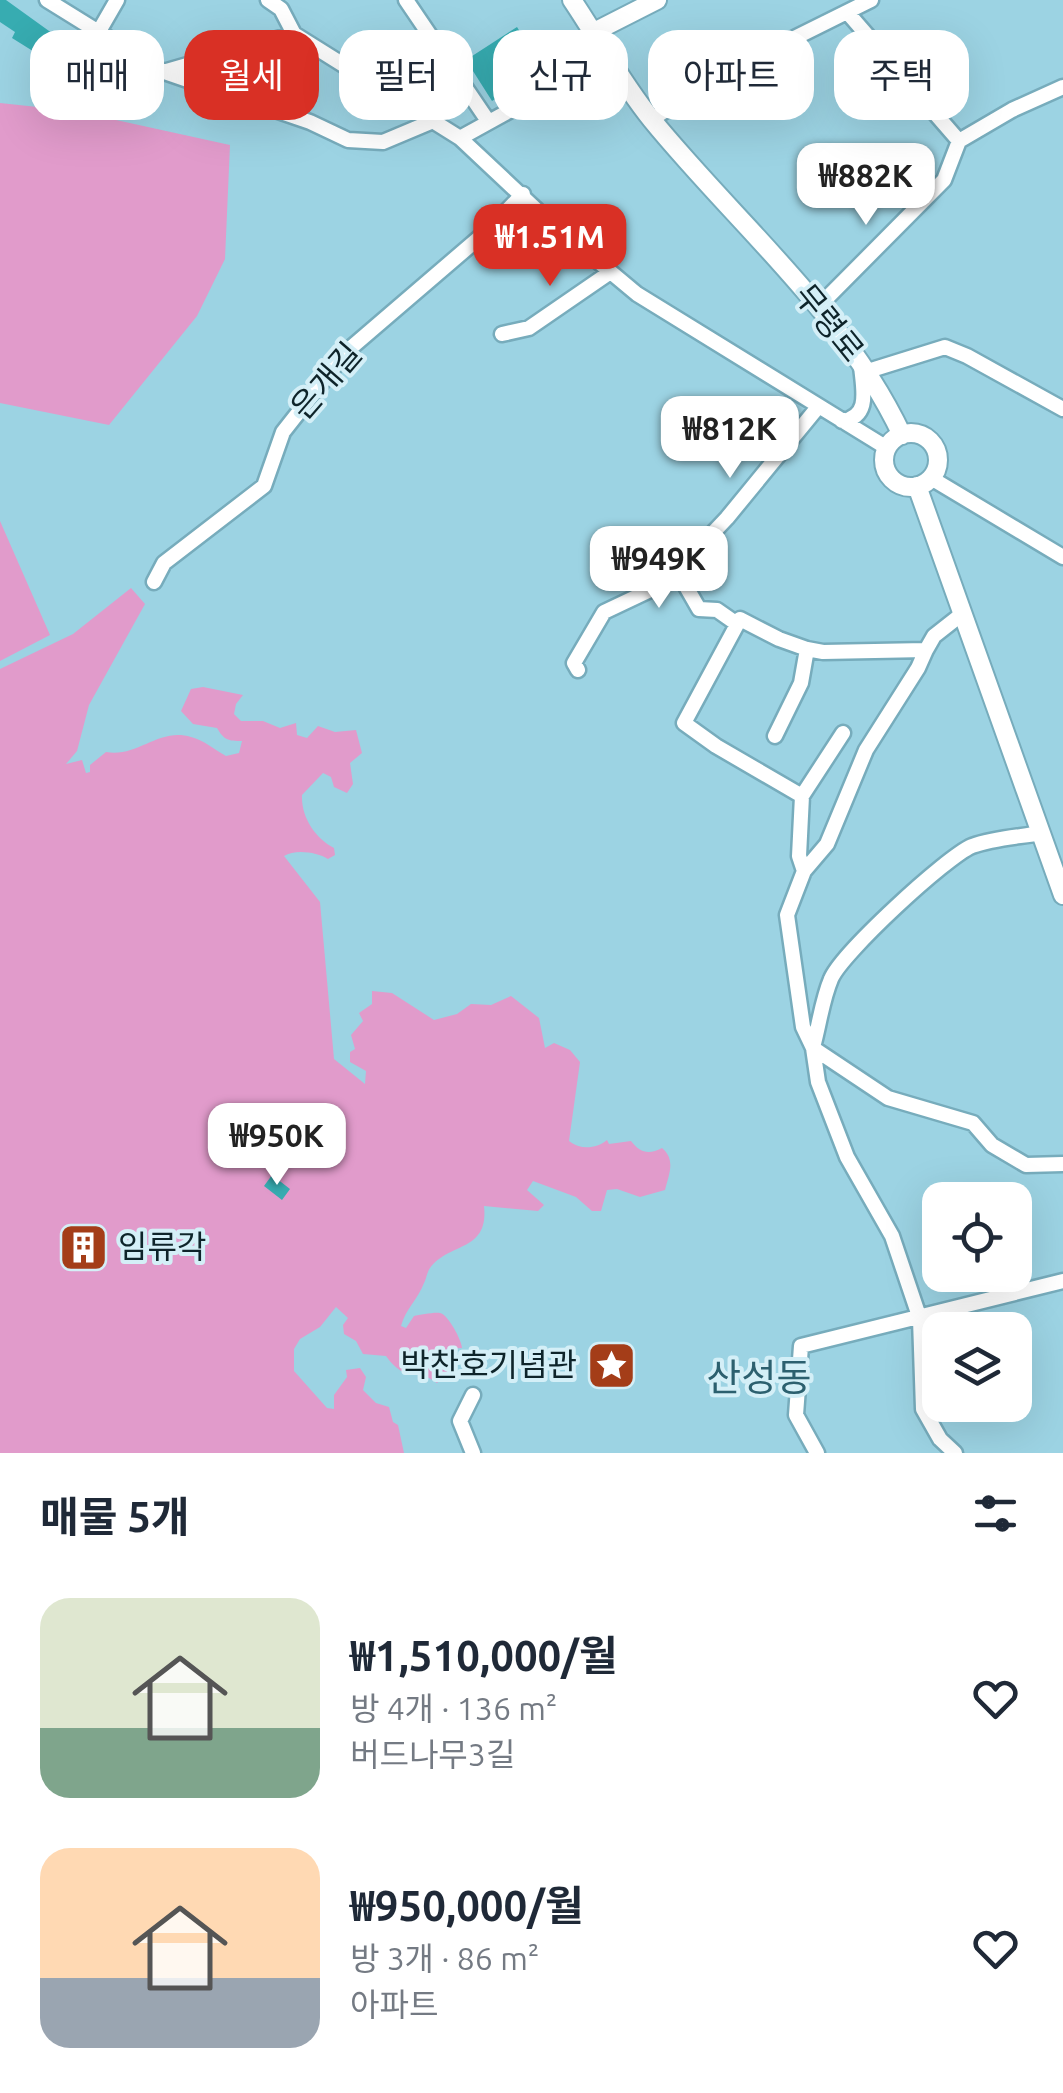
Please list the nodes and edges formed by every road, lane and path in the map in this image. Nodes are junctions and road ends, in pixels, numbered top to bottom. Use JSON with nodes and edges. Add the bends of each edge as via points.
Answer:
{"nodes":[{"id":1,"x":47,"y":0,"type":"edge"},
{"id":2,"x":117,"y":0,"type":"edge"},
{"id":3,"x":268,"y":0,"type":"edge"},
{"id":4,"x":406,"y":0,"type":"edge"},
{"id":5,"x":572,"y":0,"type":"edge"},
{"id":6,"x":658,"y":0,"type":"edge"},
{"id":7,"x":870,"y":0,"type":"edge"},
{"id":8,"x":847,"y":12,"type":"junction"},
{"id":9,"x":92,"y":30,"type":"edge"},
{"id":10,"x":100,"y":30,"type":"edge"},
{"id":11,"x":292,"y":30,"type":"edge"},
{"id":12,"x":593,"y":30,"type":"edge"},
{"id":13,"x":598,"y":30,"type":"edge"},
{"id":14,"x":811,"y":30,"type":"edge"},
{"id":15,"x":319,"y":50,"type":"edge"},
{"id":16,"x":184,"y":66,"type":"edge"},
{"id":17,"x":164,"y":72,"type":"joint"},
{"id":18,"x":1063,"y":87,"type":"edge"},
{"id":19,"x":628,"y":88,"type":"edge"},
{"id":20,"x":648,"y":116,"type":"edge"},
{"id":21,"x":493,"y":119,"type":"edge"},
{"id":22,"x":651,"y":120,"type":"edge"},
{"id":23,"x":433,"y":121,"type":"junction"},
{"id":24,"x":488,"y":122,"type":"junction"},
{"id":25,"x":460,"y":138,"type":"junction"},
{"id":26,"x":959,"y":140,"type":"junction"},
{"id":27,"x":523,"y":194,"type":"junction"},
{"id":28,"x":610,"y":273,"type":"junction"},
{"id":29,"x":818,"y":307,"type":"junction"},
{"id":30,"x":502,"y":334,"type":"dead end"},
{"id":31,"x":864,"y":366,"type":"junction"},
{"id":32,"x":818,"y":407,"type":"junction"},
{"id":33,"x":1063,"y":409,"type":"edge"},
{"id":34,"x":842,"y":422,"type":"junction"},
{"id":35,"x":902,"y":435,"type":"junction"},
{"id":36,"x":887,"y":448,"type":"junction"},
{"id":37,"x":924,"y":482,"type":"junction"},
{"id":38,"x":1063,"y":556,"type":"edge"},
{"id":39,"x":680,"y":576,"type":"junction"},
{"id":40,"x":154,"y":582,"type":"dead end"},
{"id":41,"x":962,"y":614,"type":"junction"},
{"id":42,"x":737,"y":624,"type":"junction"},
{"id":43,"x":808,"y":649,"type":"junction"},
{"id":44,"x":926,"y":650,"type":"junction"},
{"id":45,"x":578,"y":670,"type":"dead end"},
{"id":46,"x":843,"y":733,"type":"dead end"},
{"id":47,"x":774,"y":736,"type":"dead end"},
{"id":48,"x":802,"y":796,"type":"junction"},
{"id":49,"x":1041,"y":833,"type":"junction"},
{"id":50,"x":804,"y":871,"type":"junction"},
{"id":51,"x":1062,"y":887,"type":"edge"},
{"id":52,"x":813,"y":1048,"type":"junction"},
{"id":53,"x":1063,"y":1164,"type":"edge"},
{"id":54,"x":1063,"y":1281,"type":"edge"},
{"id":55,"x":919,"y":1317,"type":"junction"},
{"id":56,"x":472,"y":1394,"type":"dead end"},
{"id":57,"x":473,"y":1453,"type":"edge"},
{"id":58,"x":817,"y":1453,"type":"edge"},
{"id":59,"x":955,"y":1453,"type":"edge"}],
"edges":[{"from":1,"to":9,"type":"street"},
{"from":2,"to":10,"type":"street"},
{"from":3,"to":11,"type":"street"},
{"from":4,"to":24,"type":"street"},
{"from":5,"to":12,"type":"main road","name":"무령로"},
{"from":6,"to":13,"type":"main road"},
{"from":7,"to":8,"type":"street"},
{"from":8,"to":14,"type":"street"},
{"from":8,"to":26,"type":"street"},
{"from":15,"to":23,"type":"street"},
{"from":16,"to":17,"type":"street"},
{"from":17,"to":23,"type":"street","via":[[348,140],[383,142]]},
{"from":18,"to":26,"type":"street"},
{"from":19,"to":20,"type":"main road","name":"무령로"},
{"from":21,"to":24,"type":"street"},
{"from":22,"to":29,"type":"main road","name":"무령로"},
{"from":23,"to":25,"type":"street"},
{"from":24,"to":25,"type":"street"},
{"from":25,"to":27,"type":"street"},
{"from":26,"to":29,"type":"street","via":[[944,180]]},
{"from":27,"to":28,"type":"street"},
{"from":27,"to":40,"type":"street","name":"은개길","via":[[346,352],[283,432],[264,486],[164,563]]},
{"from":28,"to":30,"type":"street","via":[[529,328]]},
{"from":28,"to":32,"type":"street"},
{"from":29,"to":31,"type":"main road","name":"무령로"},
{"from":31,"to":33,"type":"street","via":[[945,347]]},
{"from":31,"to":34,"type":"street","via":[[861,412]]},
{"from":31,"to":35,"type":"main road","name":"무령로"},
{"from":32,"to":34,"type":"street"},
{"from":32,"to":39,"type":"street"},
{"from":34,"to":36,"type":"street"},
{"from":35,"to":36,"type":"main road"},
{"from":35,"to":37,"type":"main road","via":[[919,435],[933,445],[938,462]]},
{"from":36,"to":37,"type":"main road","via":[[888,473],[900,484]]},
{"from":37,"to":38,"type":"street"},
{"from":37,"to":41,"type":"main road"},
{"from":39,"to":42,"type":"street","via":[[699,609],[717,610]]},
{"from":39,"to":45,"type":"street","via":[[604,612],[574,663]]},
{"from":41,"to":44,"type":"street"},
{"from":41,"to":49,"type":"main road"},
{"from":42,"to":43,"type":"street","via":[[740,618]]},
{"from":42,"to":48,"type":"street","via":[[684,723]]},
{"from":43,"to":44,"type":"street"},
{"from":43,"to":47,"type":"street"},
{"from":44,"to":50,"type":"street","via":[[866,750],[827,844]]},
{"from":46,"to":48,"type":"street"},
{"from":48,"to":50,"type":"street"},
{"from":49,"to":51,"type":"main road"},
{"from":49,"to":52,"type":"street","via":[[968,848],[886,918],[831,978]]},
{"from":50,"to":52,"type":"street","via":[[786,915],[803,1026]]},
{"from":52,"to":53,"type":"street","via":[[888,1098],[972,1123],[992,1146],[1026,1165]]},
{"from":52,"to":55,"type":"street","via":[[818,1082],[847,1157],[892,1236]]},
{"from":54,"to":55,"type":"street"},
{"from":55,"to":58,"type":"street","via":[[801,1346],[796,1415]]},
{"from":55,"to":59,"type":"street","via":[[923,1408]]},
{"from":56,"to":57,"type":"street","via":[[460,1421]]}]}
